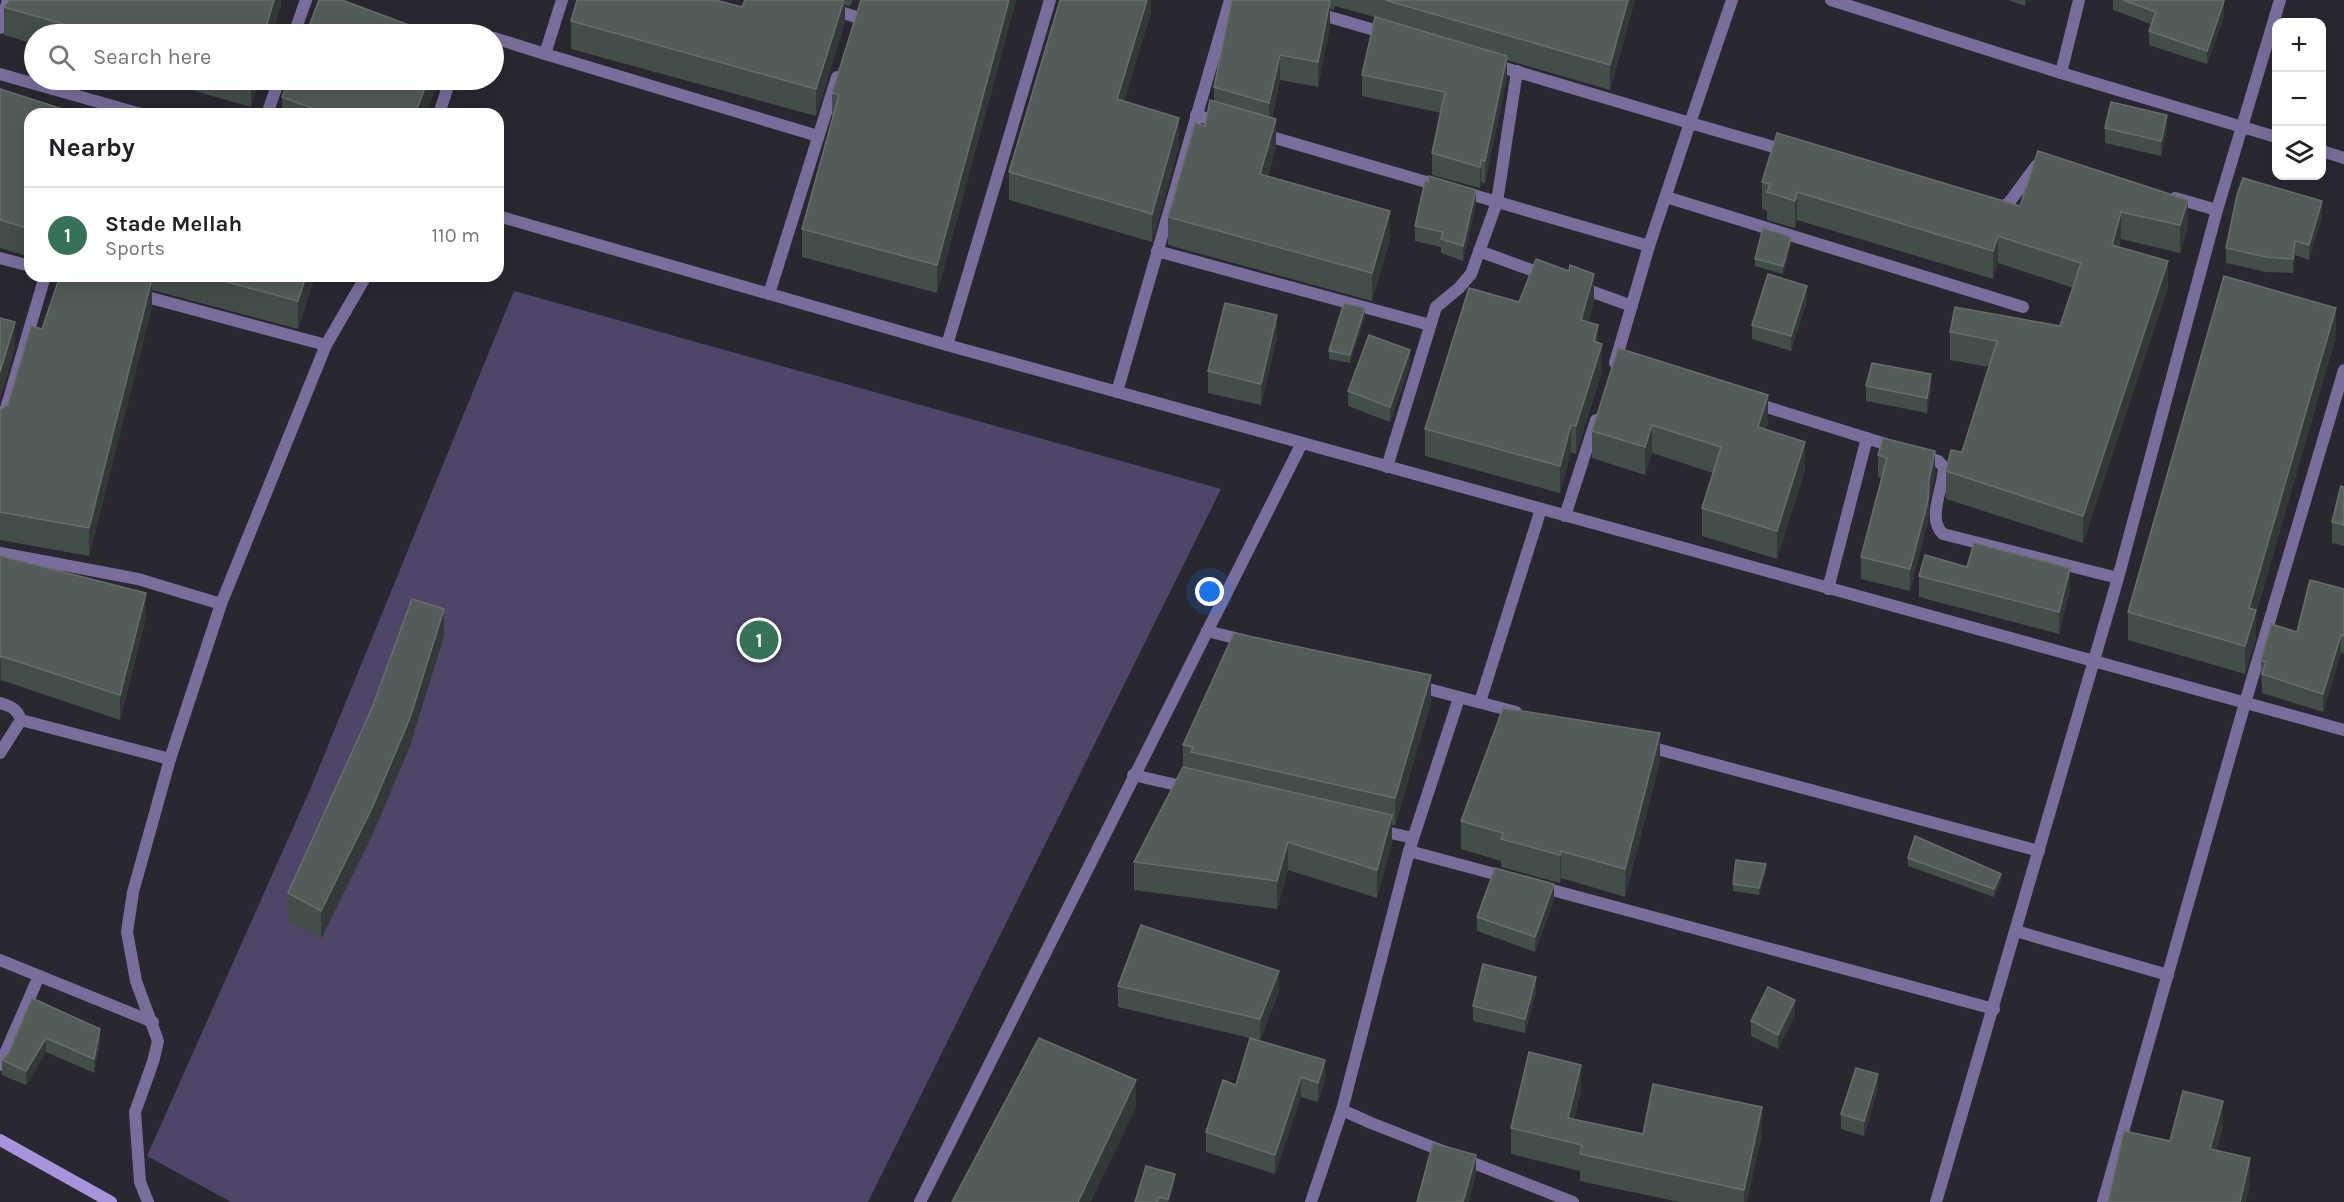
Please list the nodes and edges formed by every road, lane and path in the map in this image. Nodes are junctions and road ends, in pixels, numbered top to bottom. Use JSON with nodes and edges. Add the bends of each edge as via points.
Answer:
{"nodes":[{"id":1,"x":8,"y":0,"type":"edge"},
{"id":2,"x":306,"y":0,"type":"edge"},
{"id":3,"x":562,"y":0,"type":"edge"},
{"id":4,"x":804,"y":0,"type":"edge"},
{"id":5,"x":1050,"y":0,"type":"edge"},
{"id":6,"x":1230,"y":0,"type":"edge"},
{"id":7,"x":1732,"y":0,"type":"edge"},
{"id":8,"x":1831,"y":0,"type":"edge"},
{"id":9,"x":2079,"y":0,"type":"edge"},
{"id":10,"x":2280,"y":0,"type":"edge"},
{"id":11,"x":1302,"y":9,"type":"edge"},
{"id":12,"x":856,"y":18,"type":"edge"},
{"id":13,"x":298,"y":24,"type":"edge"},
{"id":14,"x":0,"y":28,"type":"edge"},
{"id":15,"x":1402,"y":38,"type":"edge"},
{"id":16,"x":504,"y":41,"type":"edge"},
{"id":17,"x":545,"y":54,"type":"junction"},
{"id":18,"x":842,"y":60,"type":"edge"},
{"id":19,"x":1482,"y":61,"type":"edge"},
{"id":20,"x":1517,"y":71,"type":"junction"},
{"id":21,"x":0,"y":74,"type":"edge"},
{"id":22,"x":2061,"y":74,"type":"junction"},
{"id":23,"x":24,"y":81,"type":"edge"},
{"id":24,"x":56,"y":90,"type":"edge"},
{"id":25,"x":275,"y":90,"type":"edge"},
{"id":26,"x":447,"y":90,"type":"edge"},
{"id":27,"x":120,"y":108,"type":"edge"},
{"id":28,"x":269,"y":108,"type":"edge"},
{"id":29,"x":441,"y":108,"type":"edge"},
{"id":30,"x":1196,"y":115,"type":"junction"},
{"id":31,"x":1690,"y":123,"type":"junction"},
{"id":32,"x":1230,"y":125,"type":"edge"},
{"id":33,"x":2242,"y":127,"type":"junction"},
{"id":34,"x":1253,"y":132,"type":"edge"},
{"id":35,"x":818,"y":136,"type":"junction"},
{"id":36,"x":2272,"y":136,"type":"edge"},
{"id":37,"x":2326,"y":152,"type":"edge"},
{"id":38,"x":1802,"y":155,"type":"edge"},
{"id":39,"x":2344,"y":158,"type":"edge"},
{"id":40,"x":2053,"y":164,"type":"edge"},
{"id":41,"x":2162,"y":195,"type":"edge"},
{"id":42,"x":1666,"y":197,"type":"junction"},
{"id":43,"x":1497,"y":202,"type":"junction"},
{"id":44,"x":1979,"y":207,"type":"edge"},
{"id":45,"x":2217,"y":210,"type":"junction"},
{"id":46,"x":504,"y":218,"type":"edge"},
{"id":47,"x":1649,"y":246,"type":"junction"},
{"id":48,"x":1157,"y":251,"type":"junction"},
{"id":49,"x":1479,"y":251,"type":"junction"},
{"id":50,"x":0,"y":258,"type":"edge"},
{"id":51,"x":24,"y":264,"type":"edge"},
{"id":52,"x":43,"y":282,"type":"edge"},
{"id":53,"x":363,"y":282,"type":"edge"},
{"id":54,"x":124,"y":291,"type":"edge"},
{"id":55,"x":769,"y":294,"type":"junction"},
{"id":56,"x":1632,"y":306,"type":"junction"},
{"id":57,"x":2023,"y":307,"type":"dead end"},
{"id":58,"x":1430,"y":325,"type":"junction"},
{"id":59,"x":326,"y":345,"type":"junction"},
{"id":60,"x":947,"y":345,"type":"junction"},
{"id":61,"x":1618,"y":365,"type":"edge"},
{"id":62,"x":2344,"y":370,"type":"edge"},
{"id":63,"x":1117,"y":392,"type":"junction"},
{"id":64,"x":1741,"y":399,"type":"edge"},
{"id":65,"x":1601,"y":404,"type":"edge"},
{"id":66,"x":0,"y":429,"type":"edge"},
{"id":67,"x":1867,"y":438,"type":"junction"},
{"id":68,"x":1302,"y":443,"type":"junction"},
{"id":69,"x":1387,"y":467,"type":"junction"},
{"id":70,"x":1541,"y":509,"type":"junction"},
{"id":71,"x":1565,"y":516,"type":"junction"},
{"id":72,"x":0,"y":553,"type":"edge"},
{"id":73,"x":2118,"y":578,"type":"junction"},
{"id":74,"x":1828,"y":588,"type":"junction"},
{"id":75,"x":221,"y":604,"type":"junction"},
{"id":76,"x":1207,"y":631,"type":"junction"},
{"id":77,"x":1264,"y":646,"type":"edge"},
{"id":78,"x":2093,"y":661,"type":"junction"},
{"id":79,"x":1402,"y":682,"type":"edge"},
{"id":80,"x":1459,"y":698,"type":"junction"},
{"id":81,"x":1480,"y":702,"type":"junction"},
{"id":82,"x":0,"y":703,"type":"edge"},
{"id":83,"x":2246,"y":703,"type":"junction"},
{"id":84,"x":1526,"y":714,"type":"edge"},
{"id":85,"x":21,"y":720,"type":"junction"},
{"id":86,"x":2344,"y":730,"type":"edge"},
{"id":87,"x":1629,"y":742,"type":"edge"},
{"id":88,"x":0,"y":753,"type":"edge"},
{"id":89,"x":170,"y":759,"type":"junction"},
{"id":90,"x":1133,"y":775,"type":"junction"},
{"id":91,"x":1203,"y":791,"type":"edge"},
{"id":92,"x":1366,"y":828,"type":"edge"},
{"id":93,"x":1413,"y":838,"type":"junction"},
{"id":94,"x":1409,"y":851,"type":"junction"},
{"id":95,"x":2039,"y":851,"type":"junction"},
{"id":96,"x":2016,"y":931,"type":"junction"},
{"id":97,"x":0,"y":960,"type":"edge"},
{"id":98,"x":2168,"y":975,"type":"junction"},
{"id":99,"x":39,"y":976,"type":"junction"},
{"id":100,"x":1994,"y":1009,"type":"junction"},
{"id":101,"x":153,"y":1022,"type":"junction"},
{"id":102,"x":0,"y":1065,"type":"edge"},
{"id":103,"x":1342,"y":1110,"type":"junction"},
{"id":104,"x":0,"y":1140,"type":"edge"},
{"id":105,"x":111,"y":1202,"type":"edge"},
{"id":106,"x":147,"y":1202,"type":"edge"},
{"id":107,"x":920,"y":1202,"type":"edge"},
{"id":108,"x":1311,"y":1202,"type":"edge"},
{"id":109,"x":1573,"y":1202,"type":"edge"},
{"id":110,"x":1936,"y":1202,"type":"edge"},
{"id":111,"x":2103,"y":1202,"type":"edge"}],
"edges":[{"from":1,"to":14,"type":"street"},
{"from":2,"to":13,"type":"street"},
{"from":3,"to":17,"type":"street"},
{"from":4,"to":12,"type":"street"},
{"from":5,"to":60,"type":"street"},
{"from":6,"to":30,"type":"street"},
{"from":7,"to":31,"type":"street"},
{"from":8,"to":22,"type":"street"},
{"from":9,"to":22,"type":"street"},
{"from":10,"to":33,"type":"street"},
{"from":11,"to":15,"type":"street"},
{"from":16,"to":17,"type":"street"},
{"from":17,"to":35,"type":"street"},
{"from":18,"to":35,"type":"street"},
{"from":19,"to":20,"type":"street"},
{"from":20,"to":31,"type":"street"},
{"from":20,"to":43,"type":"street"},
{"from":21,"to":23,"type":"street"},
{"from":22,"to":33,"type":"street"},
{"from":24,"to":27,"type":"street"},
{"from":25,"to":28,"type":"street"},
{"from":26,"to":29,"type":"street"},
{"from":30,"to":32,"type":"street"},
{"from":30,"to":48,"type":"street"},
{"from":31,"to":38,"type":"street"},
{"from":31,"to":42,"type":"street"},
{"from":33,"to":36,"type":"street"},
{"from":33,"to":45,"type":"street"},
{"from":34,"to":43,"type":"street"},
{"from":35,"to":55,"type":"street"},
{"from":37,"to":39,"type":"street"},
{"from":40,"to":44,"type":"street","via":[[2036,166],[2008,204],[1990,210]]},
{"from":41,"to":45,"type":"street"},
{"from":42,"to":47,"type":"street"},
{"from":42,"to":57,"type":"street"},
{"from":43,"to":47,"type":"street"},
{"from":43,"to":49,"type":"street"},
{"from":45,"to":73,"type":"street"},
{"from":46,"to":55,"type":"street"},
{"from":47,"to":56,"type":"street"},
{"from":48,"to":58,"type":"street"},
{"from":48,"to":63,"type":"street"},
{"from":49,"to":56,"type":"street"},
{"from":49,"to":58,"type":"street","via":[[1471,274],[1436,307]]},
{"from":50,"to":51,"type":"street"},
{"from":52,"to":66,"type":"street"},
{"from":53,"to":59,"type":"street"},
{"from":54,"to":59,"type":"street"},
{"from":55,"to":60,"type":"street"},
{"from":56,"to":61,"type":"street"},
{"from":58,"to":69,"type":"street"},
{"from":59,"to":75,"type":"street"},
{"from":60,"to":63,"type":"street"},
{"from":62,"to":83,"type":"street"},
{"from":63,"to":68,"type":"street"},
{"from":64,"to":67,"type":"street"},
{"from":65,"to":71,"type":"street"},
{"from":67,"to":73,"type":"street","via":[[1938,460],[1944,467],[1935,518],[1943,534]]},
{"from":67,"to":74,"type":"street"},
{"from":68,"to":69,"type":"street"},
{"from":68,"to":76,"type":"street"},
{"from":69,"to":70,"type":"street"},
{"from":70,"to":71,"type":"street"},
{"from":70,"to":81,"type":"street"},
{"from":71,"to":74,"type":"street"},
{"from":72,"to":75,"type":"street","via":[[138,579]]},
{"from":73,"to":78,"type":"street"},
{"from":74,"to":78,"type":"street"},
{"from":75,"to":89,"type":"street"},
{"from":76,"to":77,"type":"street"},
{"from":76,"to":90,"type":"street"},
{"from":78,"to":83,"type":"street"},
{"from":78,"to":95,"type":"street"},
{"from":79,"to":80,"type":"street"},
{"from":80,"to":81,"type":"street"},
{"from":80,"to":93,"type":"street"},
{"from":81,"to":84,"type":"street"},
{"from":82,"to":85,"type":"street","via":[[12,706]]},
{"from":83,"to":86,"type":"street"},
{"from":83,"to":98,"type":"street"},
{"from":85,"to":88,"type":"street"},
{"from":85,"to":89,"type":"street"},
{"from":87,"to":95,"type":"street"},
{"from":89,"to":101,"type":"street","via":[[133,892],[127,932],[136,981]]},
{"from":90,"to":91,"type":"street"},
{"from":90,"to":107,"type":"street"},
{"from":92,"to":93,"type":"street"},
{"from":93,"to":94,"type":"street"},
{"from":94,"to":100,"type":"street"},
{"from":94,"to":103,"type":"street"},
{"from":95,"to":96,"type":"street"},
{"from":96,"to":98,"type":"street"},
{"from":96,"to":100,"type":"street"},
{"from":97,"to":99,"type":"street"},
{"from":98,"to":111,"type":"street"},
{"from":99,"to":101,"type":"street"},
{"from":99,"to":102,"type":"street"},
{"from":100,"to":110,"type":"street"},
{"from":101,"to":106,"type":"street","via":[[158,1041],[135,1112],[140,1182]]},
{"from":103,"to":108,"type":"street"},
{"from":103,"to":109,"type":"street"},
{"from":104,"to":105,"type":"main road"}]}
